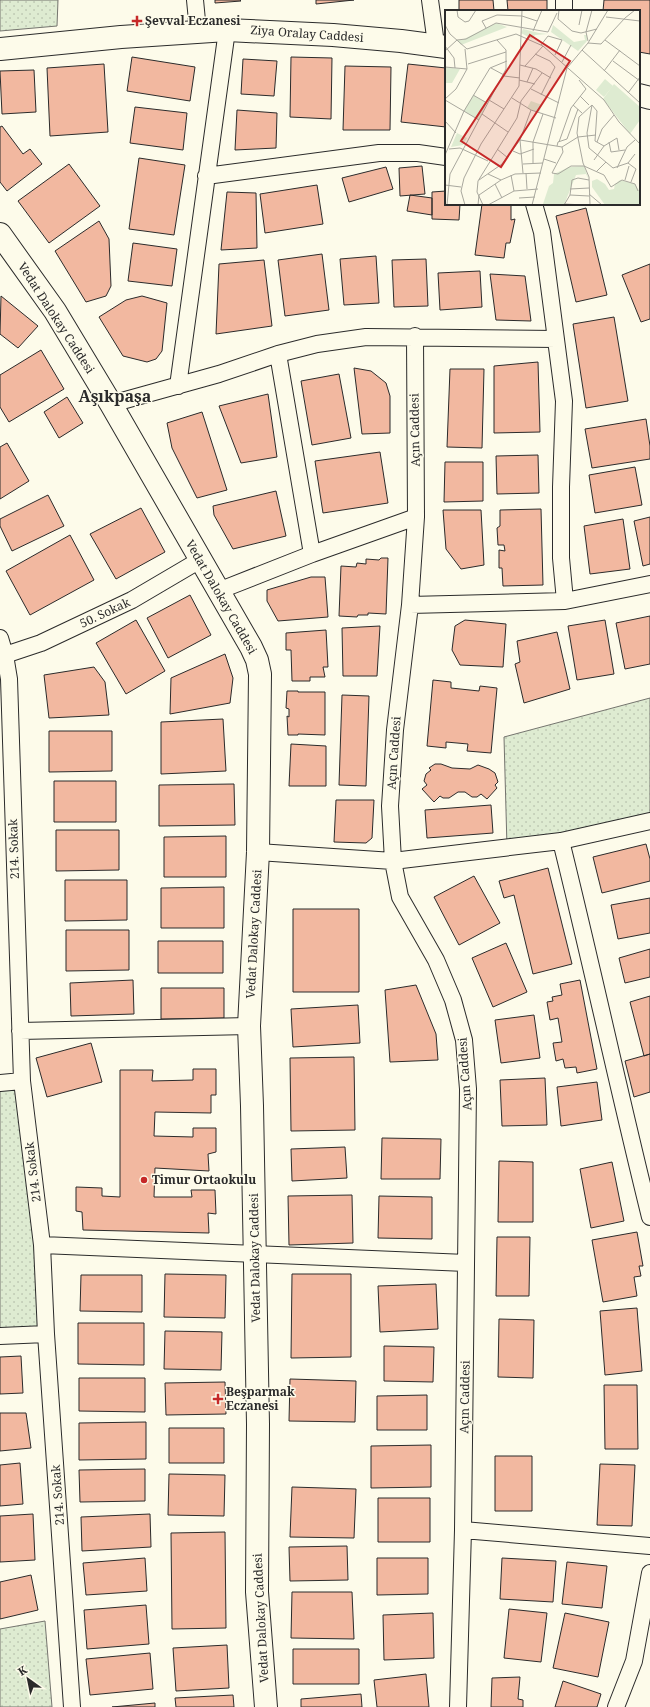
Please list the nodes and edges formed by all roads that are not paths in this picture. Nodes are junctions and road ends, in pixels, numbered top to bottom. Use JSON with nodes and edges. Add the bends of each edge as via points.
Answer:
{"nodes":[{"id":1,"x":195,"y":0,"type":"edge"},
{"id":2,"x":430,"y":0,"type":"edge"},
{"id":3,"x":227,"y":30,"type":"junction"},
{"id":4,"x":198,"y":32,"type":"junction"},
{"id":5,"x":441,"y":46,"type":"edge"},
{"id":6,"x":0,"y":49,"type":"edge"},
{"id":7,"x":640,"y":95,"type":"edge"},
{"id":8,"x":650,"y":98,"type":"edge"},
{"id":9,"x":445,"y":157,"type":"edge"},
{"id":10,"x":206,"y":176,"type":"junction"},
{"id":11,"x":534,"y":205,"type":"edge"},
{"id":12,"x":0,"y":234,"type":"edge"},
{"id":13,"x":415,"y":336,"type":"junction"},
{"id":14,"x":556,"y":339,"type":"junction"},
{"id":15,"x":278,"y":354,"type":"junction"},
{"id":16,"x":178,"y":386,"type":"junction"},
{"id":17,"x":111,"y":404,"type":"junction"},
{"id":18,"x":416,"y":517,"type":"junction"},
{"id":19,"x":312,"y":554,"type":"junction"},
{"id":20,"x":200,"y":560,"type":"junction"},
{"id":21,"x":650,"y":584,"type":"edge"},
{"id":22,"x":218,"y":591,"type":"junction"},
{"id":23,"x":565,"y":601,"type":"junction"},
{"id":24,"x":410,"y":605,"type":"junction"},
{"id":25,"x":2,"y":647,"type":"edge"},
{"id":26,"x":650,"y":821,"type":"edge"},
{"id":27,"x":561,"y":841,"type":"junction"},
{"id":28,"x":258,"y":852,"type":"junction"},
{"id":29,"x":393,"y":861,"type":"junction"},
{"id":30,"x":249,"y":1026,"type":"junction"},
{"id":31,"x":20,"y":1031,"type":"junction"},
{"id":32,"x":22,"y":1081,"type":"junction"},
{"id":33,"x":0,"y":1083,"type":"edge"},
{"id":34,"x":650,"y":1217,"type":"edge"},
{"id":35,"x":42,"y":1245,"type":"junction"},
{"id":36,"x":254,"y":1254,"type":"junction"},
{"id":37,"x":466,"y":1263,"type":"junction"},
{"id":38,"x":46,"y":1334,"type":"junction"},
{"id":39,"x":0,"y":1336,"type":"edge"},
{"id":40,"x":463,"y":1530,"type":"junction"},
{"id":41,"x":650,"y":1546,"type":"edge"},
{"id":42,"x":650,"y":1574,"type":"edge"},
{"id":43,"x":72,"y":1707,"type":"edge"},
{"id":44,"x":266,"y":1707,"type":"edge"},
{"id":45,"x":458,"y":1707,"type":"edge"},
{"id":46,"x":616,"y":1707,"type":"edge"}],
"edges":[{"from":1,"to":4,"type":"street"},
{"from":2,"to":5,"type":"street"},
{"from":3,"to":4,"type":"street","name":"Ziya Oralay Caddesi"},
{"from":3,"to":5,"type":"street","name":"Ziya Oralay Caddesi","via":[[333,35]]},
{"from":3,"to":10,"type":"street"},
{"from":4,"to":6,"type":"street","name":"Ziya Oralay Caddesi"},
{"from":7,"to":8,"type":"street"},
{"from":9,"to":10,"type":"street","via":[[418,153],[379,153]]},
{"from":10,"to":16,"type":"street"},
{"from":11,"to":14,"type":"street","via":[[542,232]]},
{"from":12,"to":17,"type":"street","name":"Vedat Dalokay Caddesi","via":[[55,311]]},
{"from":13,"to":14,"type":"street"},
{"from":13,"to":15,"type":"street","via":[[359,338],[317,344]]},
{"from":13,"to":18,"type":"street","name":"Açın Caddesi"},
{"from":14,"to":23,"type":"street","via":[[564,401],[561,558]]},
{"from":15,"to":16,"type":"street"},
{"from":15,"to":19,"type":"street"},
{"from":16,"to":17,"type":"street"},
{"from":17,"to":20,"type":"street","name":"Vedat Dalokay Caddesi"},
{"from":18,"to":19,"type":"street"},
{"from":18,"to":24,"type":"street","name":"Açın Caddesi"},
{"from":19,"to":22,"type":"street"},
{"from":20,"to":22,"type":"street","name":"Vedat Dalokay Caddesi"},
{"from":20,"to":25,"type":"street","name":"50. Sokak","via":[[132,600],[41,643]]},
{"from":21,"to":23,"type":"street"},
{"from":22,"to":28,"type":"street","name":"Vedat Dalokay Caddesi","via":[[252,647],[260,674]]},
{"from":23,"to":24,"type":"street"},
{"from":24,"to":29,"type":"street","name":"Açın Caddesi","via":[[395,730],[390,806]]},
{"from":25,"to":31,"type":"street","name":"214. Sokak","via":[[9,679]]},
{"from":26,"to":27,"type":"street"},
{"from":27,"to":29,"type":"street"},
{"from":27,"to":34,"type":"street"},
{"from":28,"to":29,"type":"street"},
{"from":28,"to":30,"type":"street","name":"Vedat Dalokay Caddesi"},
{"from":29,"to":37,"type":"street","name":"Açın Caddesi","via":[[400,897],[436,960],[453,1000],[464,1040],[468,1089]]},
{"from":30,"to":31,"type":"street"},
{"from":30,"to":36,"type":"street","name":"Vedat Dalokay Caddesi"},
{"from":31,"to":32,"type":"street","name":"214. Sokak"},
{"from":32,"to":33,"type":"street"},
{"from":32,"to":35,"type":"street","name":"214. Sokak"},
{"from":35,"to":36,"type":"street"},
{"from":35,"to":38,"type":"street","name":"214. Sokak"},
{"from":36,"to":37,"type":"street"},
{"from":36,"to":44,"type":"street","name":"Vedat Dalokay Caddesi","via":[[258,1424],[257,1592]]},
{"from":37,"to":40,"type":"street","name":"Açın Caddesi"},
{"from":38,"to":39,"type":"street"},
{"from":38,"to":43,"type":"street","name":"214. Sokak"},
{"from":40,"to":41,"type":"street"},
{"from":40,"to":45,"type":"street","name":"Açın Caddesi"},
{"from":42,"to":46,"type":"street","via":[[634,1661]]}]}
